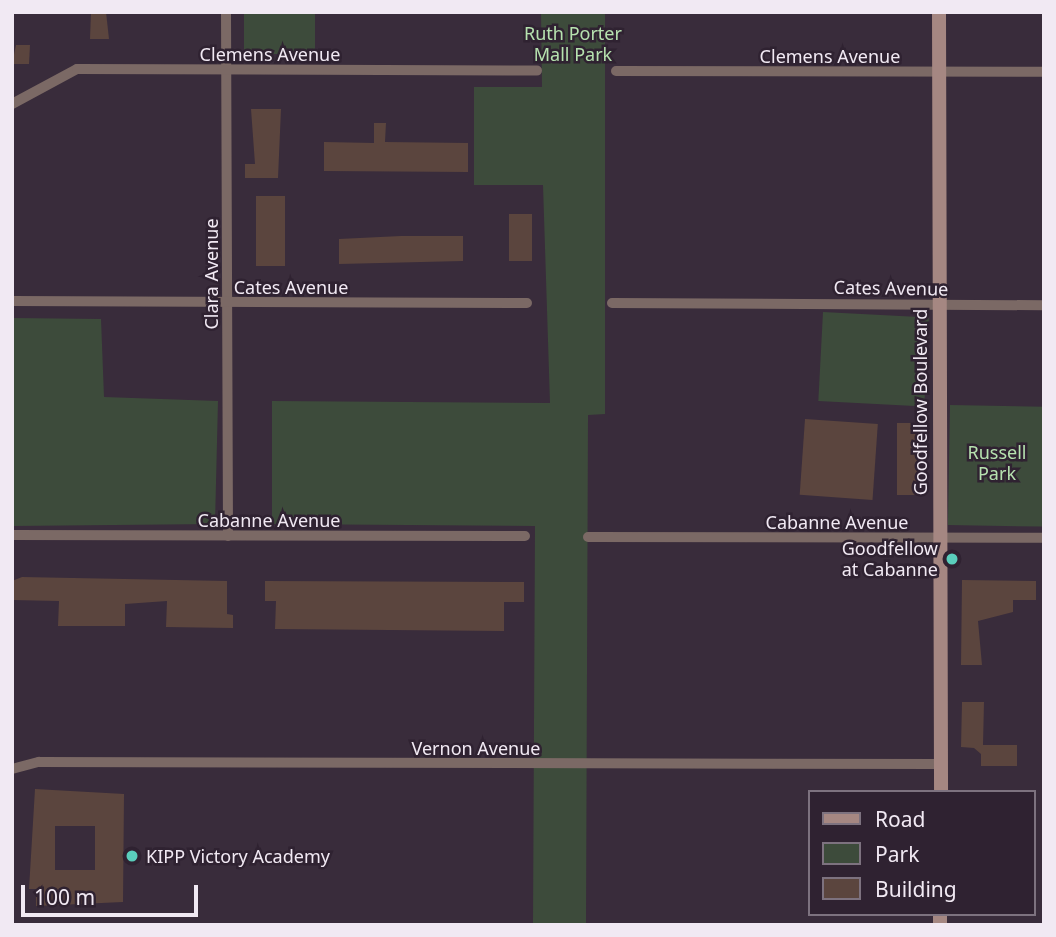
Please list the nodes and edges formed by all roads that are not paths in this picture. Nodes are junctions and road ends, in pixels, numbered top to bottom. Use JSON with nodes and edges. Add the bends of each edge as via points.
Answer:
{"nodes":[{"id":1,"x":226,"y":12,"type":"edge"},
{"id":2,"x":939,"y":12,"type":"edge"},
{"id":3,"x":226,"y":70,"type":"junction"},
{"id":4,"x":537,"y":71,"type":"dead end"},
{"id":5,"x":616,"y":71,"type":"dead end"},
{"id":6,"x":939,"y":72,"type":"junction"},
{"id":7,"x":1044,"y":72,"type":"edge"},
{"id":8,"x":12,"y":104,"type":"edge"},
{"id":9,"x":12,"y":301,"type":"edge"},
{"id":10,"x":227,"y":303,"type":"junction"},
{"id":11,"x":527,"y":303,"type":"dead end"},
{"id":12,"x":612,"y":303,"type":"dead end"},
{"id":13,"x":939,"y":304,"type":"junction"},
{"id":14,"x":1044,"y":305,"type":"edge"},
{"id":15,"x":12,"y":535,"type":"edge"},
{"id":16,"x":228,"y":536,"type":"junction"},
{"id":17,"x":525,"y":536,"type":"dead end"},
{"id":18,"x":588,"y":537,"type":"dead end"},
{"id":19,"x":940,"y":538,"type":"junction"},
{"id":20,"x":1044,"y":538,"type":"edge"},
{"id":21,"x":941,"y":764,"type":"junction"},
{"id":22,"x":12,"y":769,"type":"edge"},
{"id":23,"x":941,"y":790,"type":"edge"}],
"edges":[{"from":1,"to":3,"type":"street","name":"Clara Avenue"},
{"from":2,"to":6,"type":"main road","name":"Goodfellow Boulevard"},
{"from":3,"to":4,"type":"street","name":"Clemens Avenue"},
{"from":3,"to":8,"type":"street","name":"Clemens Avenue","via":[[77,69]]},
{"from":3,"to":10,"type":"street","name":"Clara Avenue"},
{"from":5,"to":6,"type":"street","name":"Clemens Avenue"},
{"from":6,"to":7,"type":"street","name":"Clemens Avenue"},
{"from":6,"to":13,"type":"main road","name":"Goodfellow Boulevard"},
{"from":9,"to":10,"type":"street","name":"Cates Avenue"},
{"from":10,"to":11,"type":"street","name":"Cates Avenue"},
{"from":10,"to":16,"type":"street","name":"Clara Avenue"},
{"from":12,"to":13,"type":"street","name":"Cates Avenue"},
{"from":13,"to":14,"type":"street","name":"Cates Avenue"},
{"from":13,"to":19,"type":"main road","name":"Goodfellow Boulevard"},
{"from":15,"to":16,"type":"street","name":"Cabanne Avenue"},
{"from":16,"to":17,"type":"street","name":"Cabanne Avenue"},
{"from":18,"to":19,"type":"street","name":"Cabanne Avenue"},
{"from":19,"to":20,"type":"street","name":"Cabanne Avenue"},
{"from":19,"to":21,"type":"main road","name":"Goodfellow Boulevard"},
{"from":21,"to":22,"type":"street","name":"Vernon Avenue","via":[[39,762]]},
{"from":21,"to":23,"type":"main road","name":"Goodfellow Boulevard"}]}
